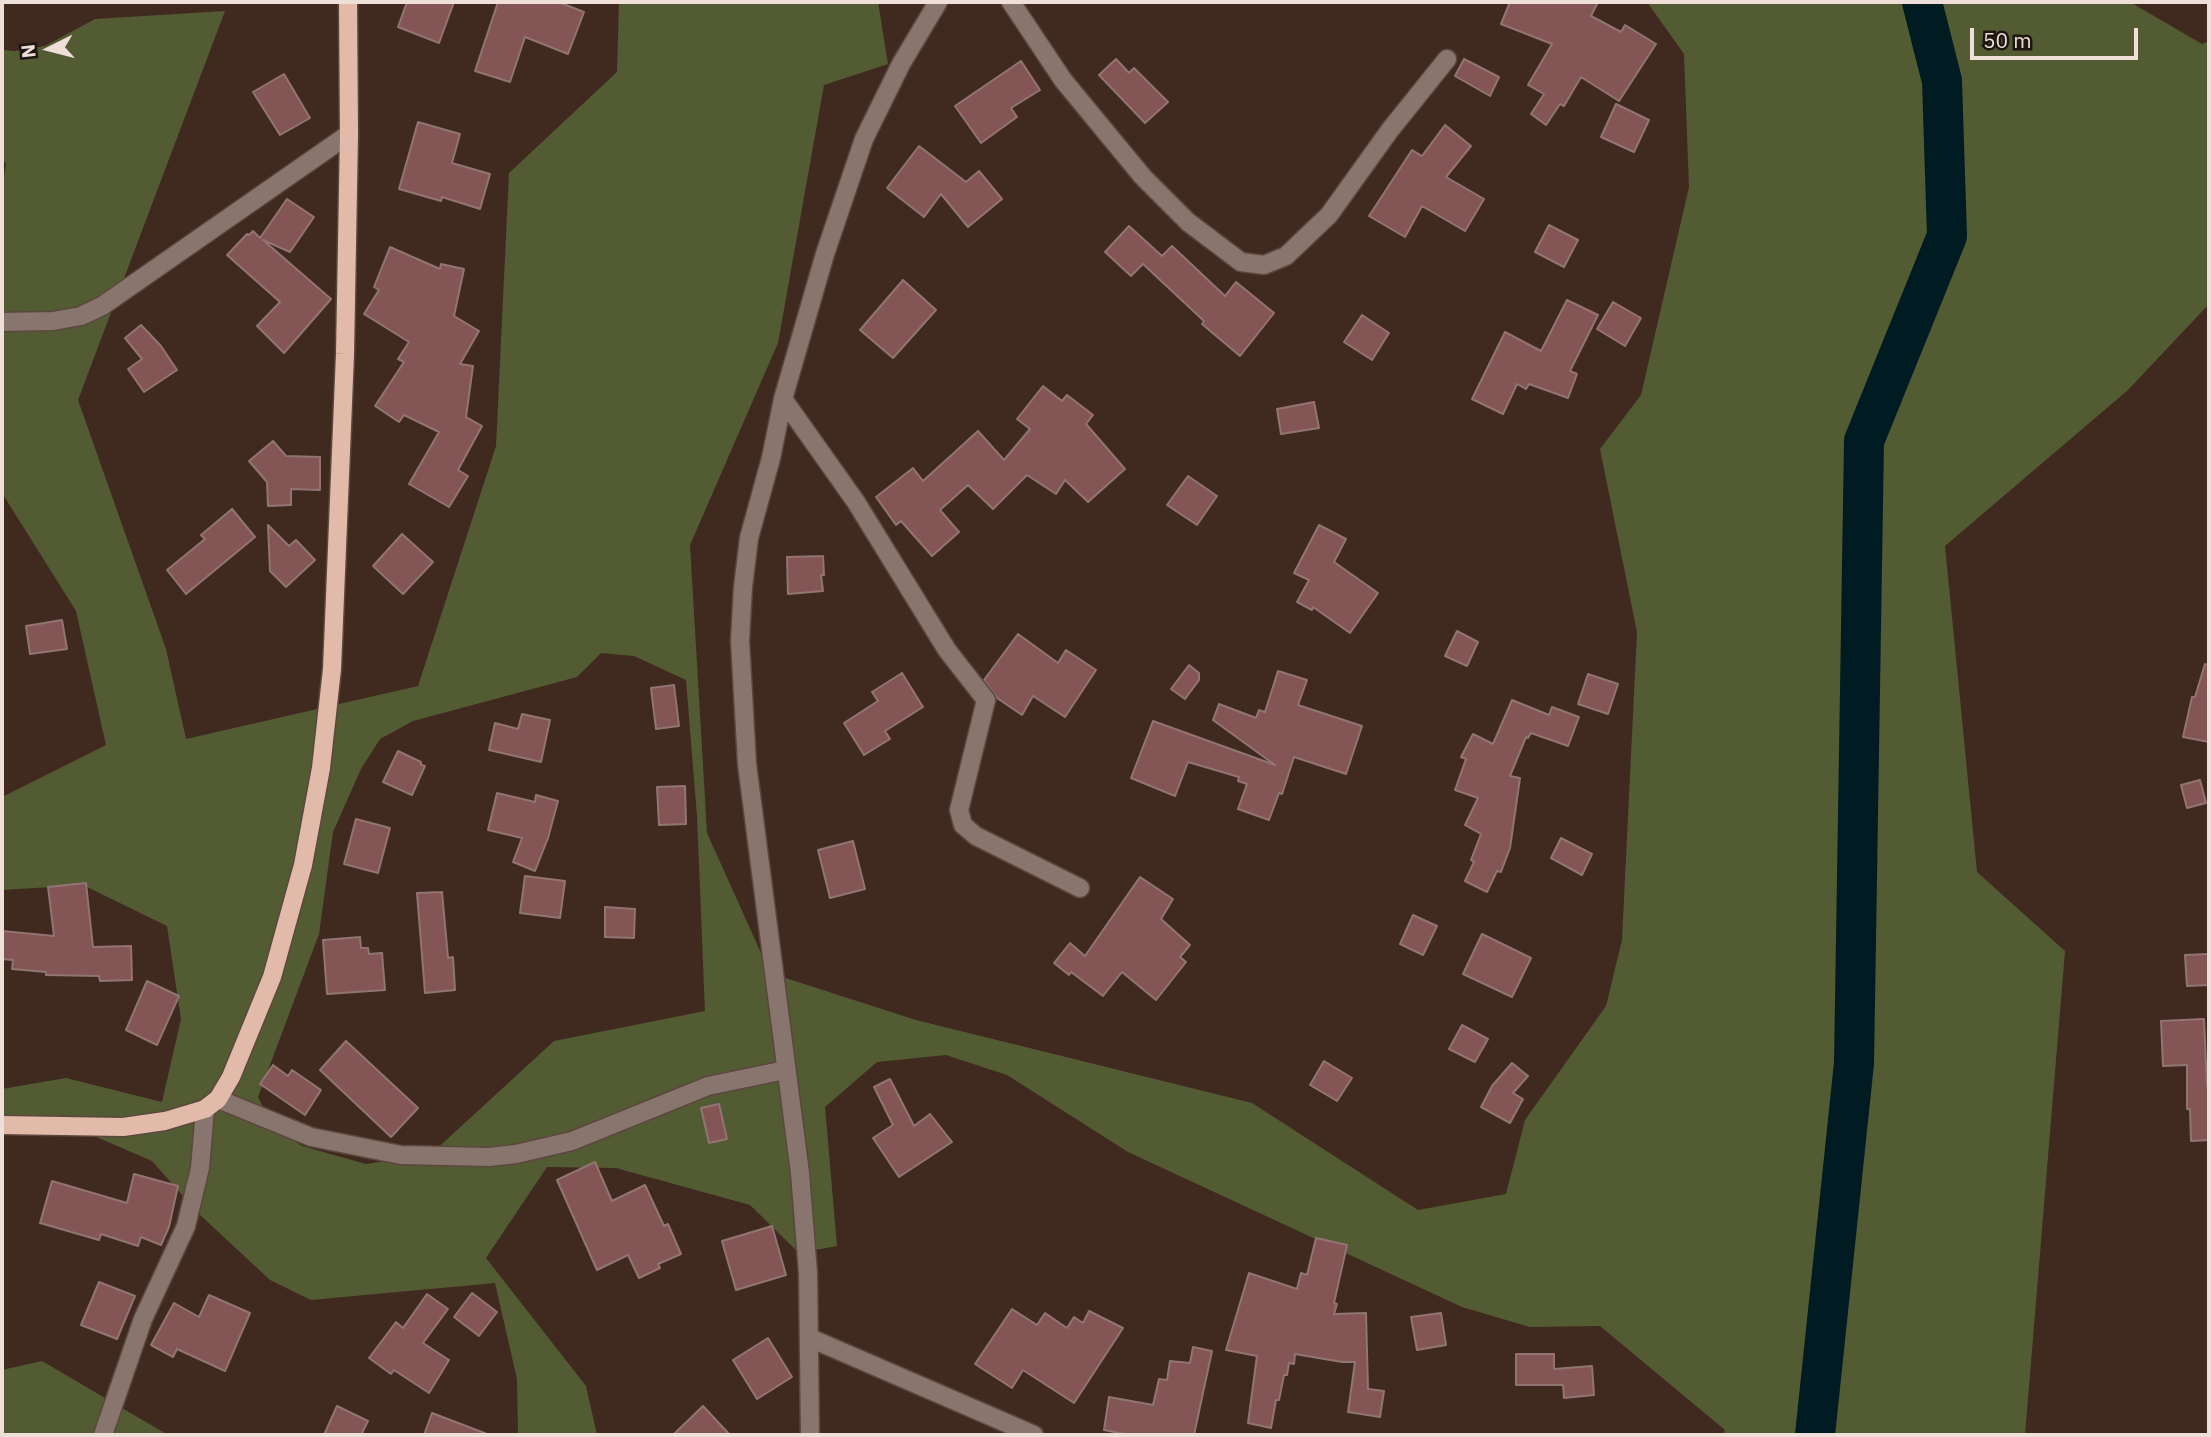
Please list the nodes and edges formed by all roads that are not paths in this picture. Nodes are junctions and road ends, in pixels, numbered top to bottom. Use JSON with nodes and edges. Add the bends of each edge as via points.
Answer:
{"nodes":[{"id":1,"x":348,"y":2,"type":"edge"},
{"id":2,"x":938,"y":2,"type":"edge"},
{"id":3,"x":1011,"y":2,"type":"edge"},
{"id":4,"x":1447,"y":59,"type":"dead end"},
{"id":5,"x":349,"y":134,"type":"junction"},
{"id":6,"x":2,"y":322,"type":"edge"},
{"id":7,"x":783,"y":399,"type":"junction"},
{"id":8,"x":1080,"y":888,"type":"dead end"},
{"id":9,"x":785,"y":1070,"type":"junction"},
{"id":10,"x":212,"y":1104,"type":"junction"},
{"id":11,"x":2,"y":1125,"type":"edge"},
{"id":12,"x":810,"y":1338,"type":"junction"},
{"id":13,"x":103,"y":1435,"type":"edge"},
{"id":14,"x":810,"y":1435,"type":"edge"},
{"id":15,"x":1034,"y":1435,"type":"edge"}],
"edges":[{"from":1,"to":5,"type":"main road"},
{"from":2,"to":7,"type":"street","via":[[864,139]]},
{"from":3,"to":4,"type":"street","via":[[1063,80],[1143,177],[1188,222],[1241,262],[1264,265],[1286,256],[1329,215]]},
{"from":5,"to":6,"type":"street","via":[[102,306],[53,321]]},
{"from":5,"to":10,"type":"main road","via":[[336,592],[321,768],[303,865],[272,977],[241,1056]]},
{"from":7,"to":8,"type":"street","via":[[856,502],[947,650],[986,700],[959,810],[963,825],[976,836]]},
{"from":7,"to":9,"type":"street","via":[[749,538],[740,641],[747,764]]},
{"from":9,"to":10,"type":"street","via":[[708,1086],[572,1141],[489,1157],[401,1155],[311,1138]]},
{"from":9,"to":12,"type":"street","via":[[800,1173]]},
{"from":10,"to":11,"type":"main road","via":[[165,1121],[123,1127]]},
{"from":10,"to":13,"type":"street","via":[[186,1226],[143,1319]]},
{"from":12,"to":14,"type":"street"},
{"from":12,"to":15,"type":"street"}]}
